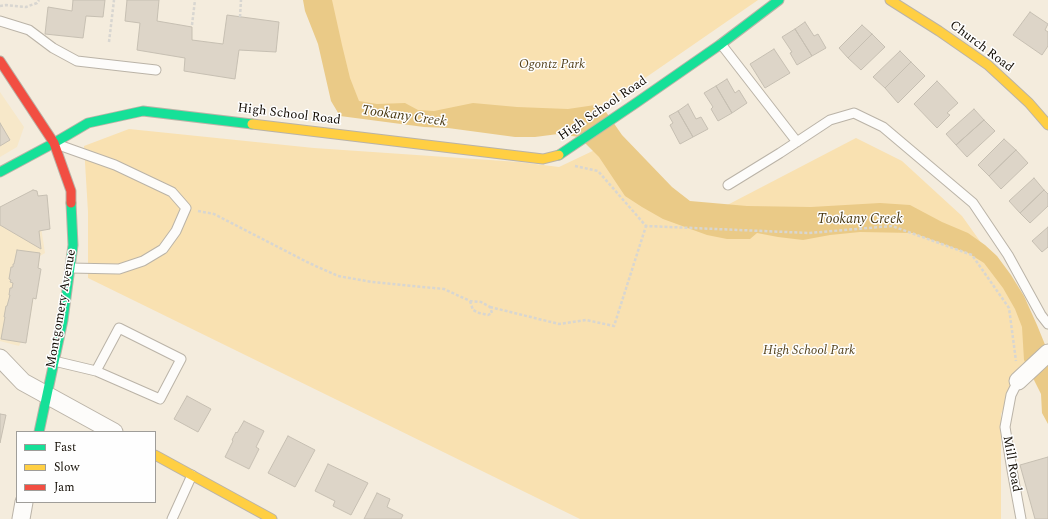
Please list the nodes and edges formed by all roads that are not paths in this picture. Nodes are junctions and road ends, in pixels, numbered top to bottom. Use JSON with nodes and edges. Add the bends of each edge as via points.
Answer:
{"nodes":[{"id":1,"x":779,"y":0,"type":"edge"},
{"id":2,"x":890,"y":0,"type":"edge"},
{"id":3,"x":0,"y":21,"type":"edge"},
{"id":4,"x":721,"y":44,"type":"junction"},
{"id":5,"x":1,"y":63,"type":"edge"},
{"id":6,"x":156,"y":70,"type":"dead end"},
{"id":7,"x":1048,"y":125,"type":"edge"},
{"id":8,"x":797,"y":142,"type":"junction"},
{"id":9,"x":54,"y":144,"type":"junction"},
{"id":10,"x":0,"y":172,"type":"edge"},
{"id":11,"x":728,"y":185,"type":"dead end"},
{"id":12,"x":70,"y":268,"type":"junction"},
{"id":13,"x":1048,"y":324,"type":"edge"},
{"id":14,"x":1048,"y":353,"type":"edge"},
{"id":15,"x":0,"y":358,"type":"edge"},
{"id":16,"x":54,"y":361,"type":"junction"},
{"id":17,"x":96,"y":371,"type":"junction"},
{"id":18,"x":1017,"y":373,"type":"joint"},
{"id":19,"x":47,"y":395,"type":"junction"},
{"id":20,"x":39,"y":431,"type":"edge"},
{"id":21,"x":112,"y":431,"type":"edge"},
{"id":22,"x":156,"y":456,"type":"edge"},
{"id":23,"x":192,"y":475,"type":"junction"},
{"id":24,"x":24,"y":503,"type":"edge"},
{"id":25,"x":21,"y":519,"type":"edge"},
{"id":26,"x":172,"y":519,"type":"edge"},
{"id":27,"x":272,"y":519,"type":"edge"},
{"id":28,"x":1021,"y":519,"type":"edge"}],
"edges":[{"from":1,"to":4,"type":"street","name":"High School Road"},
{"from":2,"to":7,"type":"street","name":"Church Road","via":[[988,65],[1029,103]]},
{"from":3,"to":6,"type":"lane","via":[[29,30],[53,48],[77,61]]},
{"from":4,"to":8,"type":"lane"},
{"from":4,"to":9,"type":"street","name":"High School Road","via":[[558,155],[543,159],[143,110],[88,123]]},
{"from":5,"to":9,"type":"street","name":"Montgomery Avenue"},
{"from":8,"to":11,"type":"lane"},
{"from":8,"to":13,"type":"lane","via":[[830,120],[854,113],[883,127],[973,203]]},
{"from":9,"to":10,"type":"street","name":"High School Road"},
{"from":9,"to":12,"type":"street","name":"Montgomery Avenue","via":[[71,191],[73,245]]},
{"from":9,"to":12,"type":"lane","via":[[115,165],[172,192],[186,208],[176,231],[163,249],[143,262],[119,269]]},
{"from":12,"to":16,"type":"street","name":"Montgomery Avenue"},
{"from":14,"to":18,"type":"street","name":"Mill Road"},
{"from":15,"to":19,"type":"street","via":[[23,382]]},
{"from":16,"to":17,"type":"lane"},
{"from":16,"to":19,"type":"street","name":"Montgomery Avenue"},
{"from":17,"to":17,"type":"lane","via":[[118,328],[181,359],[160,399]]},
{"from":18,"to":28,"type":"lane","name":"Mill Road","via":[[1005,427]]},
{"from":19,"to":20,"type":"street","name":"Montgomery Avenue"},
{"from":19,"to":21,"type":"street"},
{"from":22,"to":23,"type":"street"},
{"from":23,"to":26,"type":"lane"},
{"from":23,"to":27,"type":"street"},
{"from":24,"to":25,"type":"street"}]}
